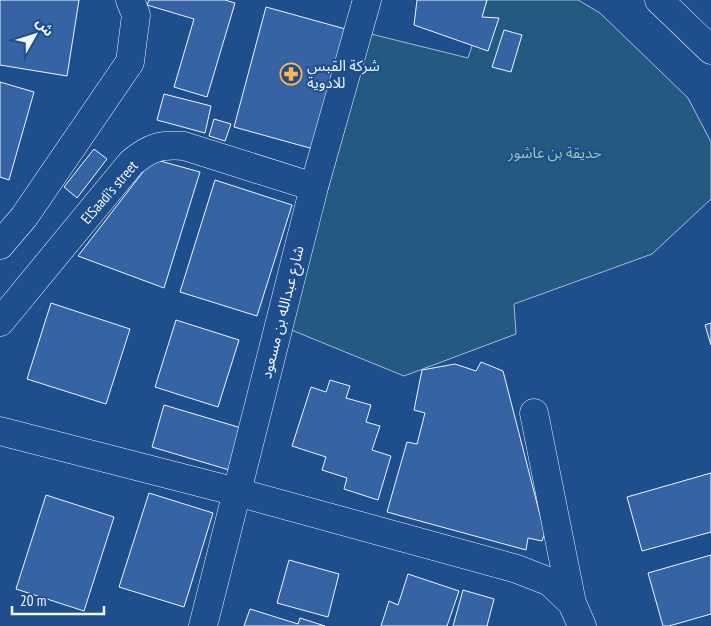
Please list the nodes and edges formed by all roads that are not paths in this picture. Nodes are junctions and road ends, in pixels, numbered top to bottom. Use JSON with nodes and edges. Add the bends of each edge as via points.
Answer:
{"nodes":[{"id":1,"x":130,"y":0,"type":"edge"},
{"id":2,"x":367,"y":0,"type":"edge"},
{"id":3,"x":659,"y":0,"type":"edge"},
{"id":4,"x":711,"y":50,"type":"edge"},
{"id":5,"x":314,"y":187,"type":"junction"},
{"id":6,"x":0,"y":245,"type":"edge"},
{"id":7,"x":0,"y":322,"type":"edge"},
{"id":8,"x":534,"y":413,"type":"dead end"},
{"id":9,"x":0,"y":431,"type":"edge"},
{"id":10,"x":237,"y":492,"type":"junction"},
{"id":11,"x":577,"y":614,"type":"edge"},
{"id":12,"x":203,"y":626,"type":"edge"}],
"edges":[{"from":1,"to":6,"type":"street","via":[[136,15],[130,62],[24,217]]},
{"from":2,"to":5,"type":"street","name":"شارع عبدالله بن مسعود"},
{"from":3,"to":4,"type":"street"},
{"from":5,"to":7,"type":"street","name":"ElSaadi’s street","via":[[184,146],[158,146],[144,152]]},
{"from":5,"to":10,"type":"street","name":"شارع عبدالله بن مسعود"},
{"from":8,"to":11,"type":"street"},
{"from":9,"to":10,"type":"street"},
{"from":10,"to":11,"type":"street","via":[[516,569],[550,582]]},
{"from":10,"to":12,"type":"street","name":"شارع عبدالله بن مسعود"}]}
